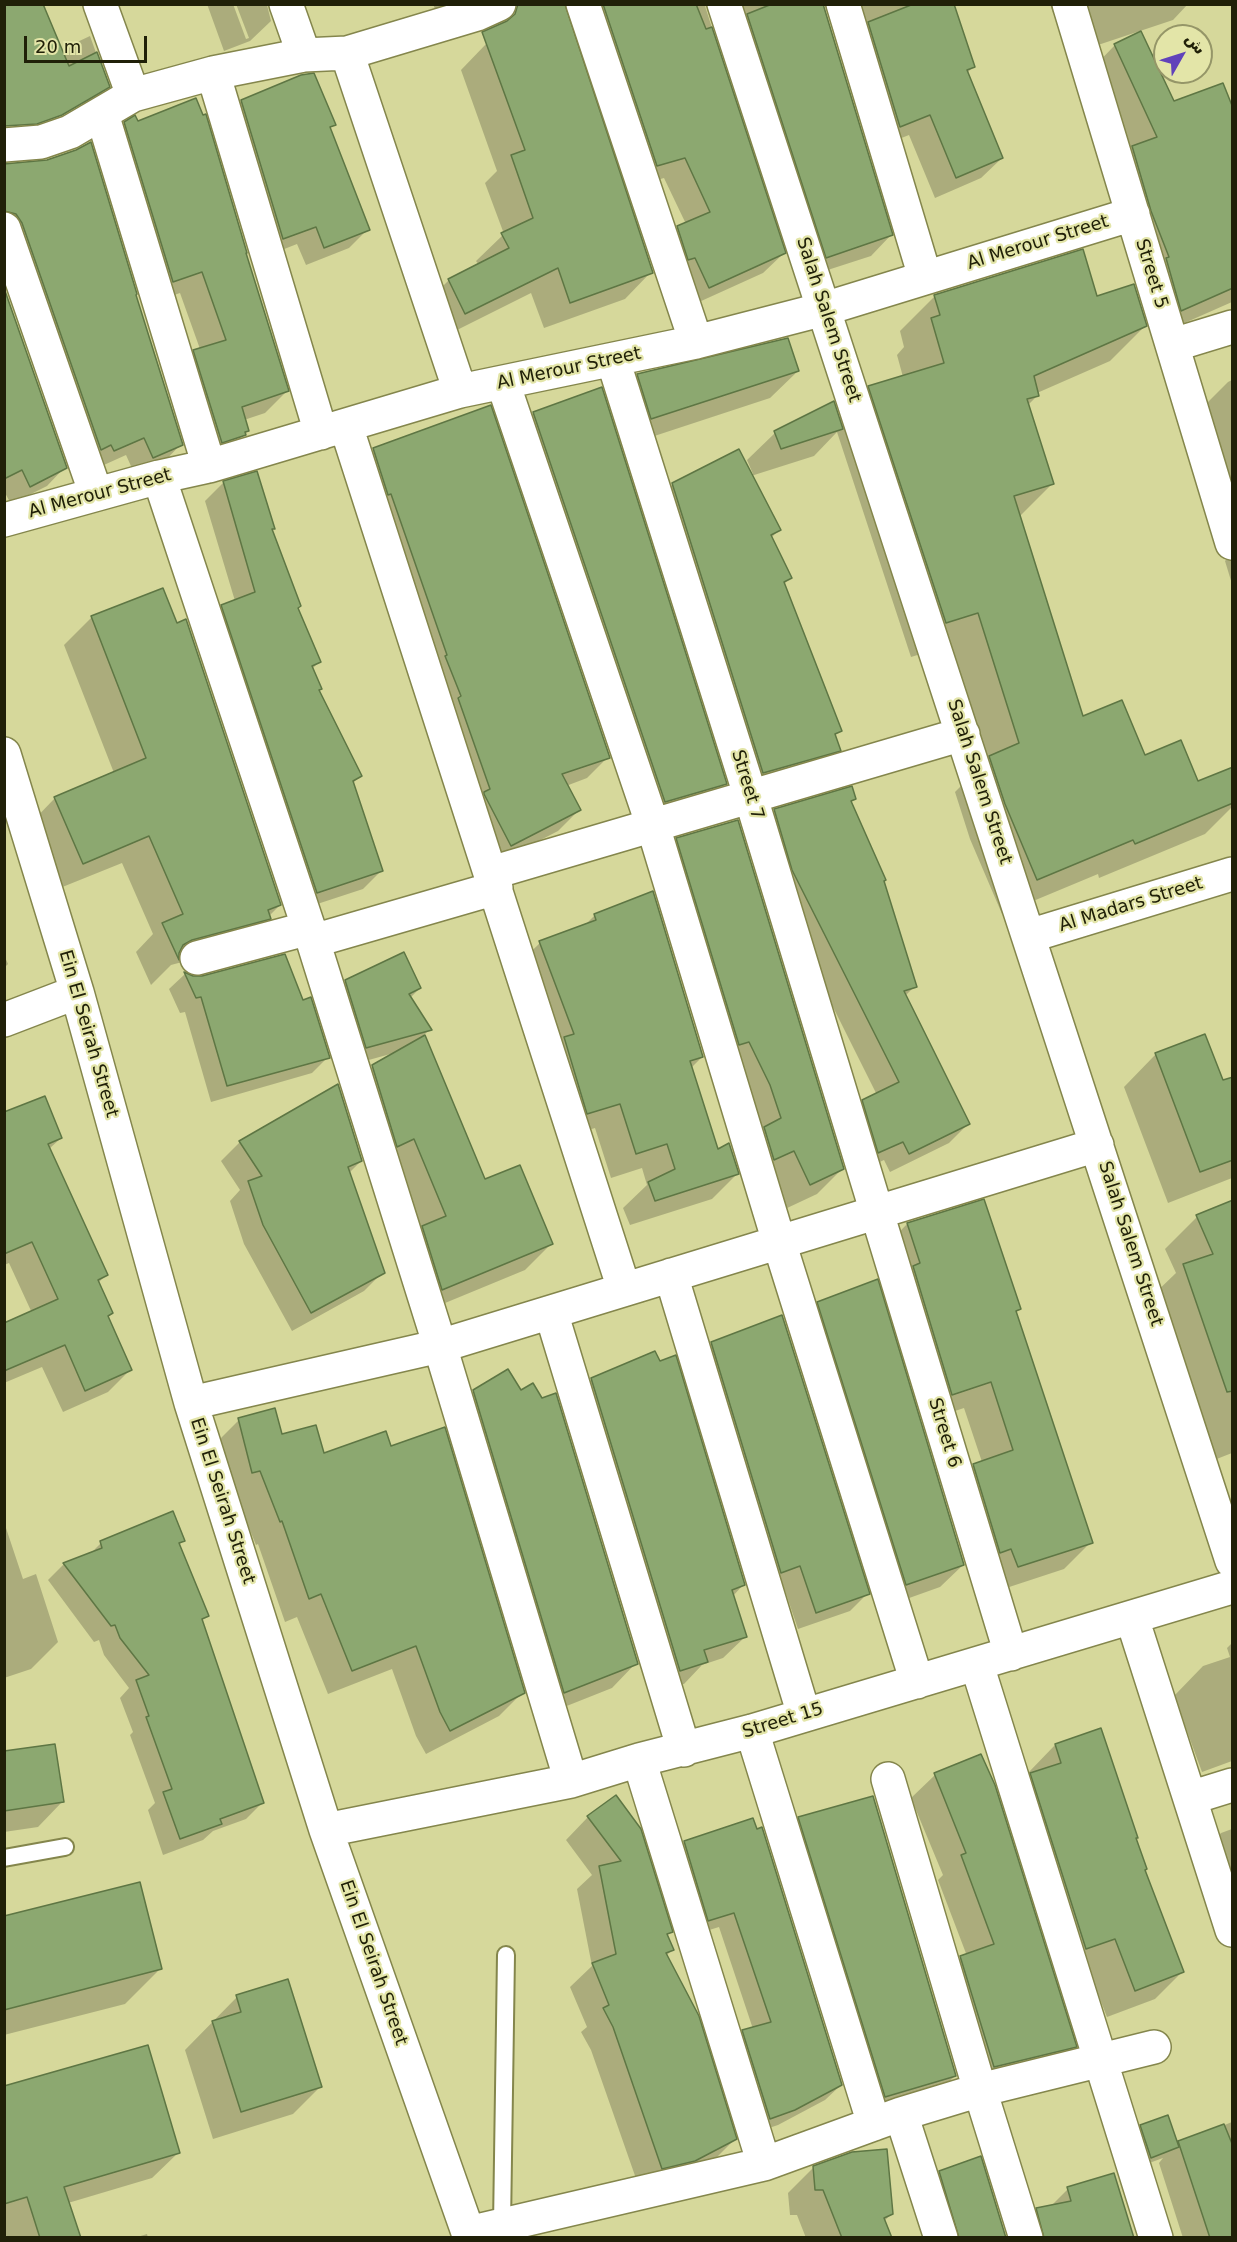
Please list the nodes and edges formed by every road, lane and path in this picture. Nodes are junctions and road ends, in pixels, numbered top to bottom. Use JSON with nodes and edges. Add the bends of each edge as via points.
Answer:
{"nodes":[{"id":1,"x":100,"y":4,"type":"edge"},
{"id":2,"x":286,"y":4,"type":"edge"},
{"id":3,"x":584,"y":4,"type":"edge"},
{"id":4,"x":724,"y":4,"type":"edge"},
{"id":5,"x":843,"y":4,"type":"edge"},
{"id":6,"x":1069,"y":4,"type":"edge"},
{"id":7,"x":484,"y":8,"type":"edge"},
{"id":8,"x":347,"y":52,"type":"junction"},
{"id":9,"x":304,"y":55,"type":"junction"},
{"id":10,"x":213,"y":73,"type":"junction"},
{"id":11,"x":133,"y":95,"type":"junction"},
{"id":12,"x":102,"y":114,"type":"junction"},
{"id":13,"x":4,"y":145,"type":"edge"},
{"id":14,"x":1132,"y":214,"type":"junction"},
{"id":15,"x":4,"y":229,"type":"edge"},
{"id":16,"x":925,"y":277,"type":"junction"},
{"id":17,"x":824,"y":309,"type":"junction"},
{"id":18,"x":1233,"y":327,"type":"edge"},
{"id":19,"x":696,"y":342,"type":"junction"},
{"id":20,"x":1173,"y":345,"type":"junction"},
{"id":21,"x":613,"y":360,"type":"junction"},
{"id":22,"x":503,"y":383,"type":"junction"},
{"id":23,"x":460,"y":392,"type":"junction"},
{"id":24,"x":334,"y":430,"type":"junction"},
{"id":25,"x":209,"y":466,"type":"junction"},
{"id":26,"x":159,"y":477,"type":"junction"},
{"id":27,"x":96,"y":494,"type":"junction"},
{"id":28,"x":4,"y":520,"type":"edge"},
{"id":29,"x":1233,"y":543,"type":"edge"},
{"id":30,"x":963,"y":734,"type":"junction"},
{"id":31,"x":4,"y":754,"type":"edge"},
{"id":32,"x":751,"y":798,"type":"junction"},
{"id":33,"x":653,"y":826,"type":"junction"},
{"id":34,"x":1233,"y":874,"type":"edge"},
{"id":35,"x":493,"y":880,"type":"junction"},
{"id":36,"x":311,"y":935,"type":"junction"},
{"id":37,"x":1029,"y":936,"type":"junction"},
{"id":38,"x":197,"y":958,"type":"dead end"},
{"id":39,"x":77,"y":992,"type":"junction"},
{"id":40,"x":4,"y":1020,"type":"edge"},
{"id":41,"x":1097,"y":1145,"type":"junction"},
{"id":42,"x":878,"y":1212,"type":"junction"},
{"id":43,"x":779,"y":1242,"type":"junction"},
{"id":44,"x":670,"y":1275,"type":"junction"},
{"id":45,"x":624,"y":1289,"type":"junction"},
{"id":46,"x":551,"y":1312,"type":"junction"},
{"id":47,"x":440,"y":1346,"type":"junction"},
{"id":48,"x":191,"y":1404,"type":"junction"},
{"id":49,"x":1233,"y":1560,"type":"edge"},
{"id":50,"x":1233,"y":1587,"type":"edge"},
{"id":51,"x":1132,"y":1618,"type":"junction"},
{"id":52,"x":1011,"y":1654,"type":"junction"},
{"id":53,"x":977,"y":1665,"type":"junction"},
{"id":54,"x":917,"y":1682,"type":"junction"},
{"id":55,"x":804,"y":1715,"type":"junction"},
{"id":56,"x":752,"y":1731,"type":"junction"},
{"id":57,"x":684,"y":1750,"type":"junction"},
{"id":58,"x":639,"y":1760,"type":"junction"},
{"id":59,"x":888,"y":1779,"type":"dead end"},
{"id":60,"x":571,"y":1781,"type":"junction"},
{"id":61,"x":1233,"y":1785,"type":"edge"},
{"id":62,"x":1190,"y":1798,"type":"junction"},
{"id":63,"x":326,"y":1830,"type":"junction"},
{"id":64,"x":65,"y":1846,"type":"dead end"},
{"id":65,"x":4,"y":1858,"type":"edge"},
{"id":66,"x":1231,"y":1918,"type":"edge"},
{"id":67,"x":506,"y":1954,"type":"dead end"},
{"id":68,"x":1154,"y":2047,"type":"dead end"},
{"id":69,"x":1102,"y":2060,"type":"junction"},
{"id":70,"x":980,"y":2090,"type":"junction"},
{"id":71,"x":888,"y":2119,"type":"junction"},
{"id":72,"x":764,"y":2164,"type":"junction"},
{"id":73,"x":502,"y":2225,"type":"junction"},
{"id":74,"x":469,"y":2235,"type":"edge"},
{"id":75,"x":941,"y":2238,"type":"edge"},
{"id":76,"x":1026,"y":2238,"type":"edge"},
{"id":77,"x":1156,"y":2238,"type":"edge"}],
"edges":[{"from":1,"to":11,"type":"street"},
{"from":2,"to":9,"type":"street"},
{"from":3,"to":19,"type":"street"},
{"from":4,"to":17,"type":"street","name":"Salah Salem Street"},
{"from":5,"to":16,"type":"street"},
{"from":6,"to":14,"type":"street","name":"Street 5"},
{"from":7,"to":8,"type":"street"},
{"from":8,"to":9,"type":"street"},
{"from":8,"to":23,"type":"street"},
{"from":9,"to":10,"type":"street"},
{"from":10,"to":11,"type":"street"},
{"from":10,"to":24,"type":"street"},
{"from":11,"to":12,"type":"street"},
{"from":12,"to":13,"type":"street","via":[[70,132],[41,142]]},
{"from":12,"to":25,"type":"street"},
{"from":14,"to":16,"type":"street","name":"Al Merour Street"},
{"from":14,"to":20,"type":"street","name":"Street 5"},
{"from":15,"to":27,"type":"street"},
{"from":16,"to":17,"type":"street","name":"Al Merour Street"},
{"from":17,"to":19,"type":"street","name":"Al Merour Street"},
{"from":17,"to":30,"type":"street","name":"Salah Salem Street"},
{"from":18,"to":20,"type":"street"},
{"from":19,"to":21,"type":"street","name":"Al Merour Street"},
{"from":20,"to":29,"type":"street","name":"Street 5"},
{"from":21,"to":22,"type":"street","name":"Al Merour Street"},
{"from":21,"to":32,"type":"street","name":"Street 7"},
{"from":22,"to":23,"type":"street","name":"Al Merour Street"},
{"from":22,"to":33,"type":"street"},
{"from":23,"to":24,"type":"street","name":"Al Merour Street"},
{"from":24,"to":25,"type":"street","name":"Al Merour Street"},
{"from":24,"to":35,"type":"street"},
{"from":25,"to":26,"type":"street","name":"Al Merour Street"},
{"from":26,"to":27,"type":"street","name":"Al Merour Street"},
{"from":26,"to":36,"type":"street"},
{"from":27,"to":28,"type":"street","name":"Al Merour Street"},
{"from":30,"to":32,"type":"street"},
{"from":30,"to":37,"type":"street","name":"Salah Salem Street"},
{"from":31,"to":39,"type":"street","name":"Ein El Seirah Street"},
{"from":32,"to":33,"type":"street"},
{"from":32,"to":42,"type":"street","name":"Street 7"},
{"from":33,"to":35,"type":"street"},
{"from":33,"to":43,"type":"street"},
{"from":34,"to":37,"type":"street","name":"Al Madars Street"},
{"from":35,"to":36,"type":"street"},
{"from":35,"to":45,"type":"street"},
{"from":36,"to":38,"type":"street"},
{"from":36,"to":47,"type":"street"},
{"from":37,"to":41,"type":"street","name":"Salah Salem Street"},
{"from":39,"to":40,"type":"street"},
{"from":39,"to":48,"type":"street","name":"Ein El Seirah Street"},
{"from":41,"to":42,"type":"street"},
{"from":41,"to":49,"type":"street","name":"Salah Salem Street"},
{"from":42,"to":43,"type":"street"},
{"from":42,"to":52,"type":"street","name":"Street 6"},
{"from":43,"to":44,"type":"street"},
{"from":43,"to":54,"type":"street"},
{"from":44,"to":45,"type":"street"},
{"from":44,"to":55,"type":"street"},
{"from":45,"to":46,"type":"street"},
{"from":46,"to":47,"type":"street"},
{"from":46,"to":57,"type":"street"},
{"from":47,"to":48,"type":"street"},
{"from":47,"to":60,"type":"street"},
{"from":48,"to":63,"type":"street","name":"Ein El Seirah Street"},
{"from":50,"to":51,"type":"street","name":"Street 15"},
{"from":51,"to":52,"type":"street","name":"Street 15"},
{"from":51,"to":62,"type":"street"},
{"from":52,"to":53,"type":"street","name":"Street 15"},
{"from":53,"to":54,"type":"street","name":"Street 15"},
{"from":53,"to":69,"type":"street"},
{"from":54,"to":55,"type":"street","name":"Street 15"},
{"from":55,"to":56,"type":"street","name":"Street 15"},
{"from":56,"to":57,"type":"street","name":"Street 15"},
{"from":56,"to":71,"type":"street"},
{"from":57,"to":58,"type":"street","name":"Street 15"},
{"from":58,"to":60,"type":"street","name":"Street 15"},
{"from":58,"to":72,"type":"street"},
{"from":59,"to":70,"type":"street"},
{"from":60,"to":63,"type":"street","name":"Street 15"},
{"from":61,"to":62,"type":"street"},
{"from":62,"to":66,"type":"street"},
{"from":63,"to":74,"type":"street","name":"Ein El Seirah Street"},
{"from":64,"to":65,"type":"lane"},
{"from":67,"to":73,"type":"lane"},
{"from":68,"to":69,"type":"street"},
{"from":69,"to":70,"type":"street"},
{"from":69,"to":77,"type":"street"},
{"from":70,"to":71,"type":"street"},
{"from":70,"to":76,"type":"street"},
{"from":71,"to":72,"type":"street"},
{"from":71,"to":75,"type":"street"},
{"from":72,"to":73,"type":"street"},
{"from":73,"to":74,"type":"street"}]}
